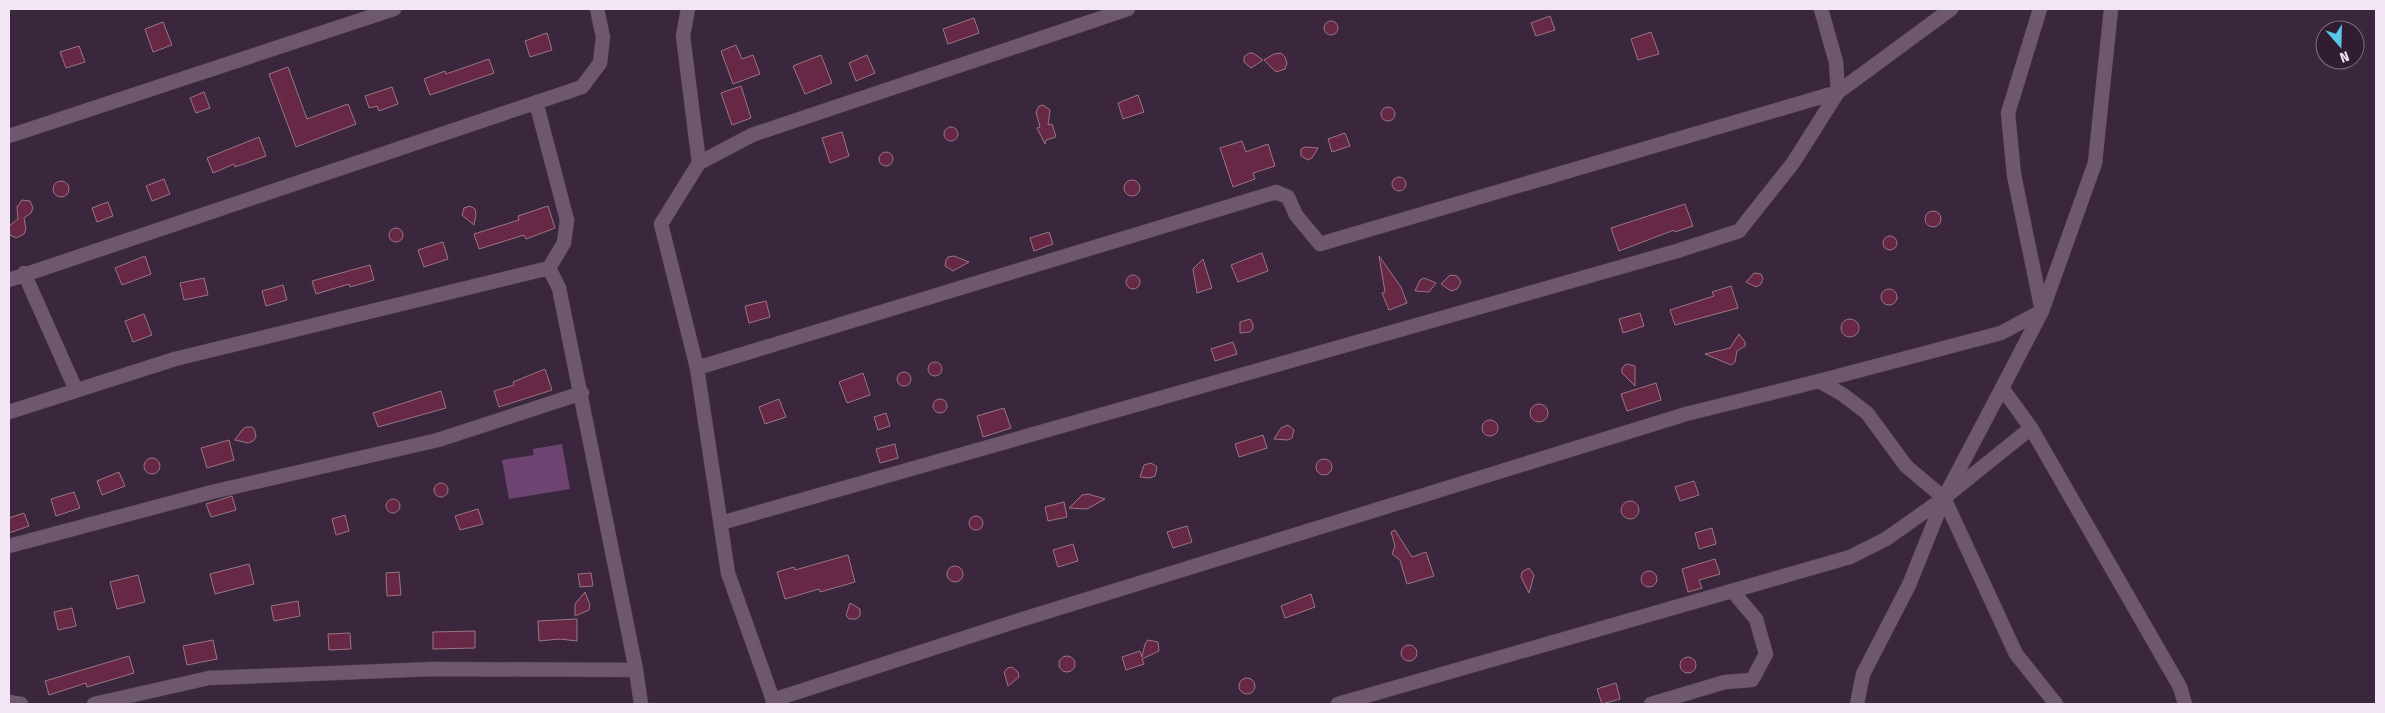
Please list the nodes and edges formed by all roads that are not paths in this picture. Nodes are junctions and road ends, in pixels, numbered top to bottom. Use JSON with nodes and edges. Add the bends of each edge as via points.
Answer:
{"nodes":[{"id":1,"x":394,"y":9,"type":"edge"},
{"id":2,"x":597,"y":9,"type":"edge"},
{"id":3,"x":688,"y":9,"type":"edge"},
{"id":4,"x":1128,"y":9,"type":"edge"},
{"id":5,"x":1820,"y":9,"type":"edge"},
{"id":6,"x":1951,"y":9,"type":"edge"},
{"id":7,"x":2040,"y":9,"type":"edge"},
{"id":8,"x":2111,"y":9,"type":"edge"},
{"id":9,"x":1838,"y":92,"type":"junction"},
{"id":10,"x":536,"y":102,"type":"junction"},
{"id":11,"x":9,"y":136,"type":"edge"},
{"id":12,"x":699,"y":163,"type":"junction"},
{"id":13,"x":549,"y":268,"type":"junction"},
{"id":14,"x":24,"y":274,"type":"junction"},
{"id":15,"x":9,"y":280,"type":"edge"},
{"id":16,"x":2042,"y":310,"type":"junction"},
{"id":17,"x":696,"y":368,"type":"junction"},
{"id":18,"x":1819,"y":381,"type":"junction"},
{"id":19,"x":2002,"y":388,"type":"junction"},
{"id":20,"x":76,"y":390,"type":"junction"},
{"id":21,"x":582,"y":393,"type":"junction"},
{"id":22,"x":9,"y":412,"type":"edge"},
{"id":23,"x":2031,"y":428,"type":"junction"},
{"id":24,"x":1944,"y":498,"type":"junction"},
{"id":25,"x":720,"y":523,"type":"junction"},
{"id":26,"x":9,"y":546,"type":"edge"},
{"id":27,"x":1732,"y":592,"type":"junction"},
{"id":28,"x":636,"y":670,"type":"junction"},
{"id":29,"x":9,"y":702,"type":"edge"},
{"id":30,"x":773,"y":702,"type":"edge"},
{"id":31,"x":21,"y":704,"type":"edge"},
{"id":32,"x":94,"y":704,"type":"edge"},
{"id":33,"x":640,"y":704,"type":"edge"},
{"id":34,"x":1338,"y":704,"type":"edge"},
{"id":35,"x":1652,"y":704,"type":"edge"},
{"id":36,"x":1856,"y":704,"type":"edge"},
{"id":37,"x":2056,"y":704,"type":"edge"},
{"id":38,"x":2185,"y":704,"type":"edge"}],
"edges":[{"from":1,"to":11,"type":"street"},
{"from":2,"to":10,"type":"street","via":[[603,37],[600,63],[582,87]]},
{"from":3,"to":12,"type":"street","via":[[683,36]]},
{"from":4,"to":12,"type":"street","via":[[752,135]]},
{"from":5,"to":9,"type":"street","via":[[1836,62]]},
{"from":6,"to":9,"type":"street"},
{"from":7,"to":16,"type":"street","via":[[2008,114],[2014,175]]},
{"from":8,"to":16,"type":"street","via":[[2095,163]]},
{"from":9,"to":17,"type":"street","via":[[1320,244],[1296,215],[1288,197],[1276,192]]},
{"from":9,"to":25,"type":"street","via":[[1794,163],[1739,231]]},
{"from":10,"to":13,"type":"street","via":[[567,220],[564,243]]},
{"from":10,"to":14,"type":"street"},
{"from":12,"to":17,"type":"street","via":[[661,224]]},
{"from":13,"to":20,"type":"street","via":[[175,359]]},
{"from":13,"to":21,"type":"street","via":[[559,288]]},
{"from":14,"to":15,"type":"street"},
{"from":14,"to":20,"type":"street"},
{"from":16,"to":18,"type":"street","via":[[2001,333]]},
{"from":16,"to":19,"type":"street"},
{"from":17,"to":25,"type":"street"},
{"from":18,"to":24,"type":"street","via":[[1866,413],[1906,466]]},
{"from":18,"to":30,"type":"street","via":[[1677,417],[1029,617]]},
{"from":19,"to":23,"type":"street"},
{"from":19,"to":24,"type":"street"},
{"from":20,"to":22,"type":"street"},
{"from":21,"to":26,"type":"street","via":[[438,440],[212,492]]},
{"from":21,"to":28,"type":"street"},
{"from":23,"to":24,"type":"street"},
{"from":23,"to":38,"type":"street","via":[[2180,687]]},
{"from":24,"to":27,"type":"street","via":[[1886,539],[1850,557]]},
{"from":24,"to":36,"type":"street","via":[[1909,586],[1862,674]]},
{"from":24,"to":37,"type":"street","via":[[2016,654]]},
{"from":25,"to":30,"type":"street","via":[[728,573]]},
{"from":27,"to":34,"type":"street"},
{"from":27,"to":35,"type":"street","via":[[1756,619],[1766,654],[1752,680],[1725,682]]},
{"from":28,"to":32,"type":"street","via":[[434,669],[209,678]]},
{"from":28,"to":33,"type":"street"},
{"from":29,"to":31,"type":"street"}]}
